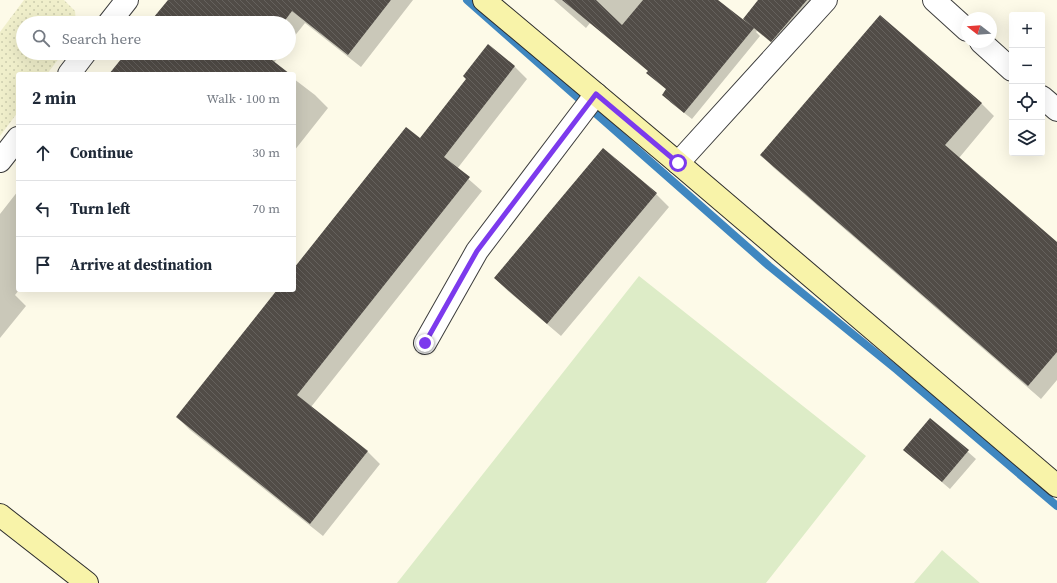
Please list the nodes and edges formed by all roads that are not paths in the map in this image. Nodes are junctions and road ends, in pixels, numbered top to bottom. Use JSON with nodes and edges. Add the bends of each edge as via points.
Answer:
{"nodes":[{"id":1,"x":127,"y":0,"type":"edge"},
{"id":2,"x":484,"y":0,"type":"edge"},
{"id":3,"x":826,"y":0,"type":"edge"},
{"id":4,"x":934,"y":0,"type":"edge"},
{"id":5,"x":114,"y":16,"type":"edge"},
{"id":6,"x":961,"y":25,"type":"edge"},
{"id":7,"x":988,"y":48,"type":"edge"},
{"id":8,"x":80,"y":60,"type":"edge"},
{"id":9,"x":1009,"y":67,"type":"edge"},
{"id":10,"x":71,"y":72,"type":"edge"},
{"id":11,"x":596,"y":95,"type":"junction"},
{"id":12,"x":1045,"y":99,"type":"edge"},
{"id":13,"x":1057,"y":110,"type":"edge"},
{"id":14,"x":16,"y":141,"type":"edge"},
{"id":15,"x":0,"y":161,"type":"edge"},
{"id":16,"x":678,"y":163,"type":"junction"},
{"id":17,"x":425,"y":343,"type":"dead end"},
{"id":18,"x":1057,"y":486,"type":"edge"},
{"id":19,"x":0,"y":515,"type":"edge"},
{"id":20,"x":88,"y":583,"type":"edge"}],
"edges":[{"from":1,"to":5,"type":"street"},
{"from":2,"to":11,"type":"street"},
{"from":3,"to":16,"type":"street"},
{"from":4,"to":6,"type":"street"},
{"from":7,"to":9,"type":"street"},
{"from":8,"to":10,"type":"street"},
{"from":11,"to":16,"type":"street"},
{"from":11,"to":17,"type":"street","via":[[477,251]]},
{"from":12,"to":13,"type":"street"},
{"from":14,"to":15,"type":"street"},
{"from":16,"to":18,"type":"street"},
{"from":19,"to":20,"type":"street"}]}
